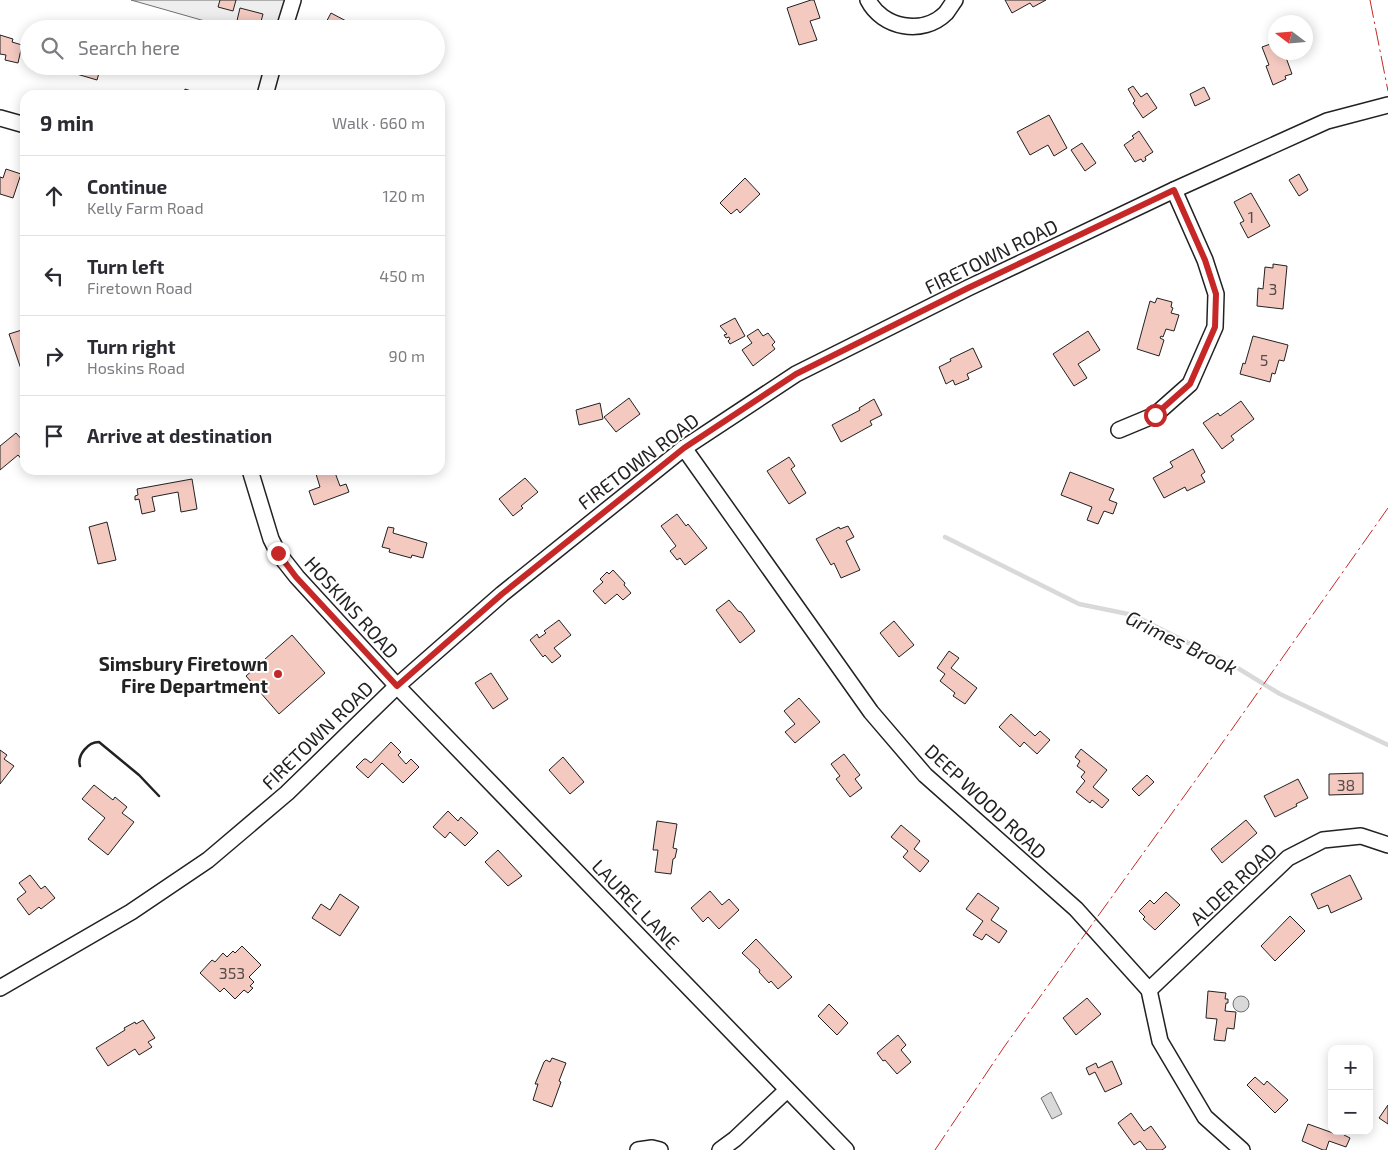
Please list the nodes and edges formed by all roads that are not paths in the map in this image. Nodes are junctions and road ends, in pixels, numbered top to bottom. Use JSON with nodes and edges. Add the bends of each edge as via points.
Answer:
{"nodes":[{"id":1,"x":292,"y":0,"type":"edge"},
{"id":2,"x":868,"y":0,"type":"edge"},
{"id":3,"x":955,"y":0,"type":"edge"},
{"id":4,"x":286,"y":20,"type":"edge"},
{"id":5,"x":271,"y":75,"type":"edge"},
{"id":6,"x":266,"y":90,"type":"edge"},
{"id":7,"x":1388,"y":105,"type":"edge"},
{"id":8,"x":0,"y":118,"type":"edge"},
{"id":9,"x":20,"y":124,"type":"edge"},
{"id":10,"x":1174,"y":190,"type":"junction"},
{"id":11,"x":1119,"y":430,"type":"dead end"},
{"id":12,"x":684,"y":448,"type":"junction"},
{"id":13,"x":252,"y":475,"type":"edge"},
{"id":14,"x":397,"y":686,"type":"junction"},
{"id":15,"x":1388,"y":845,"type":"edge"},
{"id":16,"x":0,"y":988,"type":"edge"},
{"id":17,"x":1149,"y":990,"type":"junction"},
{"id":18,"x":787,"y":1090,"type":"junction"},
{"id":19,"x":638,"y":1150,"type":"edge"},
{"id":20,"x":660,"y":1150,"type":"edge"},
{"id":21,"x":720,"y":1150,"type":"edge"},
{"id":22,"x":846,"y":1150,"type":"edge"},
{"id":23,"x":1242,"y":1150,"type":"edge"}],
"edges":[{"from":1,"to":4,"type":"street"},
{"from":2,"to":3,"type":"street","via":[[884,19],[899,25],[915,26],[945,14]]},
{"from":5,"to":6,"type":"street"},
{"from":7,"to":10,"type":"street","name":"FIRETOWN ROAD","via":[[1327,121]]},
{"from":8,"to":9,"type":"street"},
{"from":10,"to":11,"type":"street","via":[[1205,260],[1216,294],[1215,327],[1190,384],[1155,415]]},
{"from":10,"to":12,"type":"street","name":"FIRETOWN ROAD","via":[[796,374]]},
{"from":12,"to":14,"type":"street","name":"FIRETOWN ROAD","via":[[502,594]]},
{"from":12,"to":17,"type":"street","name":"DEEP WOOD ROAD","via":[[871,712],[925,775],[1076,910]]},
{"from":13,"to":14,"type":"street","name":"HOSKINS ROAD","via":[[278,553],[296,577]]},
{"from":14,"to":16,"type":"street","name":"FIRETOWN ROAD","via":[[288,793],[208,860],[131,912]]},
{"from":14,"to":18,"type":"street","name":"LAUREL LANE"},
{"from":15,"to":17,"type":"street","name":"ALDER ROAD","via":[[1361,836],[1324,840],[1288,858]]},
{"from":17,"to":23,"type":"street","via":[[1160,1041],[1205,1117]]},
{"from":18,"to":21,"type":"street"},
{"from":18,"to":22,"type":"street","name":"LAUREL LANE"},
{"from":19,"to":20,"type":"street"}]}
